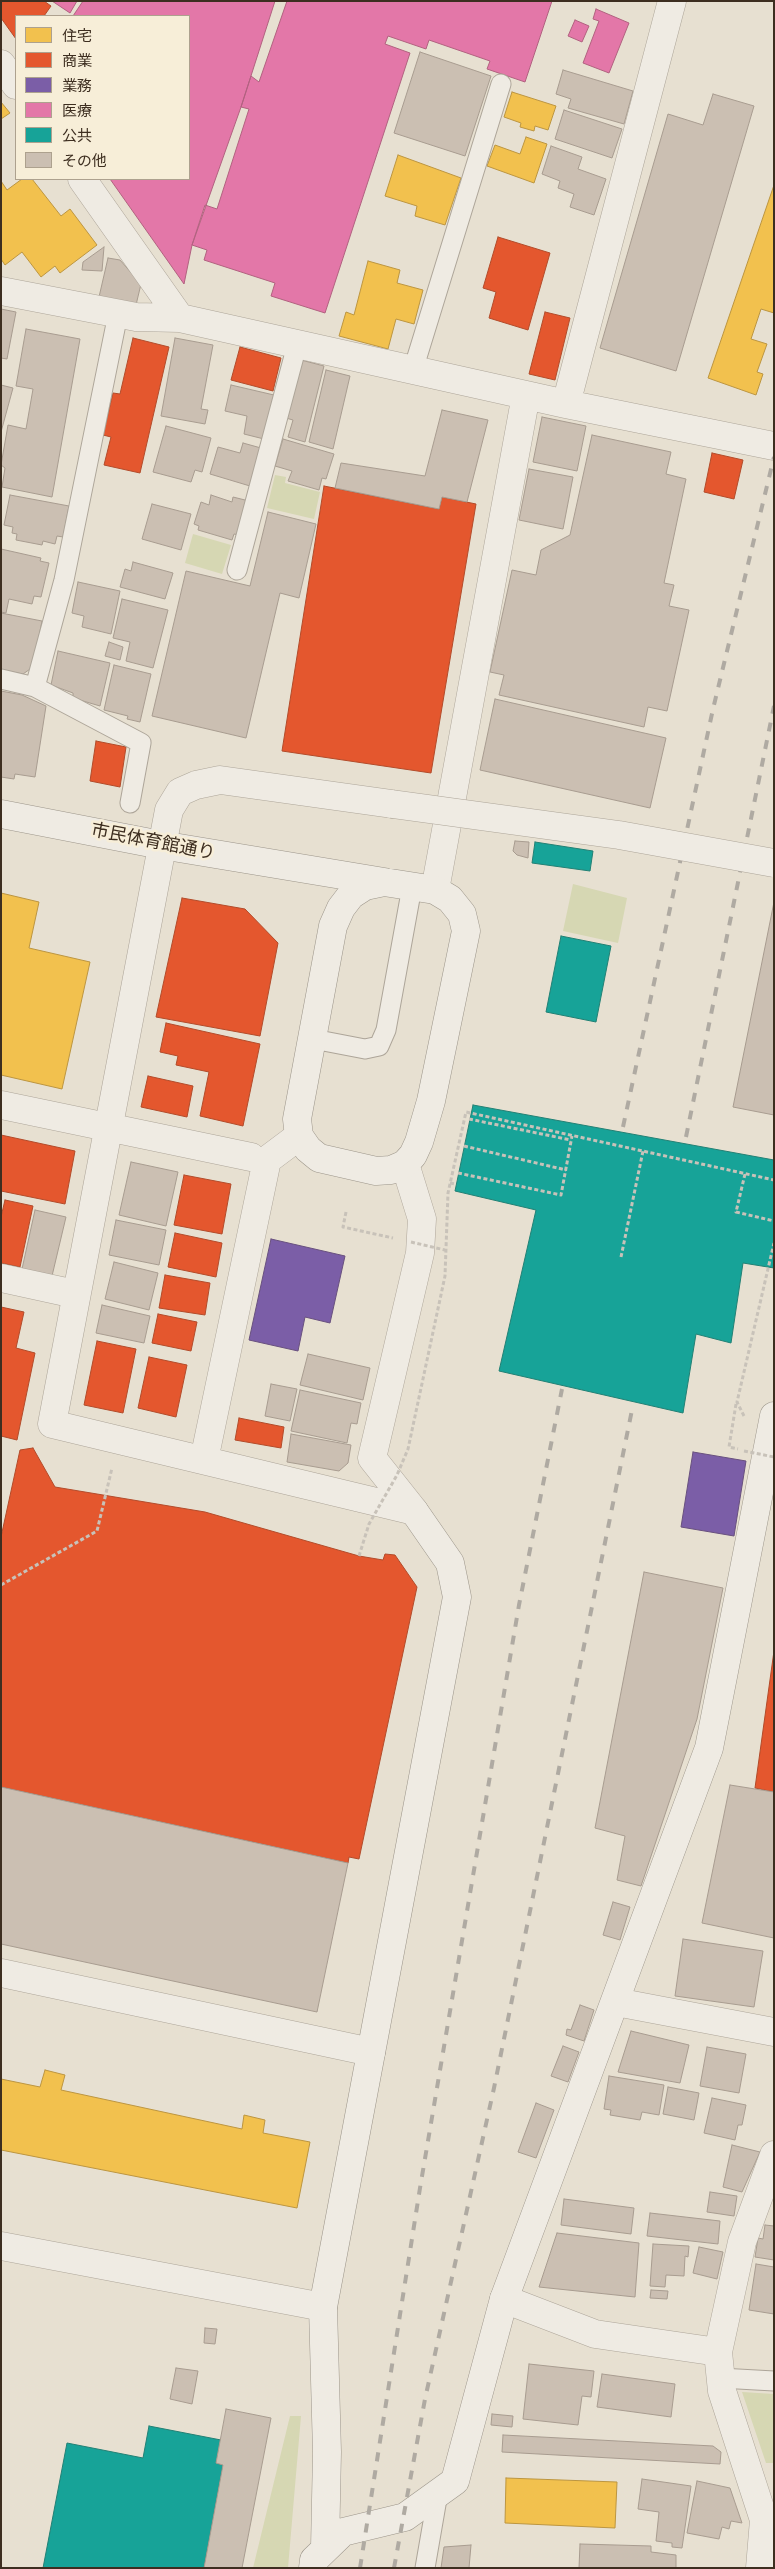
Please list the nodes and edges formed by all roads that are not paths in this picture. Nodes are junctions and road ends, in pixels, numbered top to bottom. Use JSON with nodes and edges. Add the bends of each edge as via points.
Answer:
{"nodes":[{"id":1,"x":672,"y":1,"type":"edge"},
{"id":2,"x":1,"y":64,"type":"edge"},
{"id":3,"x":15,"y":84,"type":"edge"},
{"id":4,"x":501,"y":84,"type":"dead end"},
{"id":5,"x":83,"y":180,"type":"edge"},
{"id":6,"x":1,"y":290,"type":"edge"},
{"id":7,"x":118,"y":314,"type":"junction"},
{"id":8,"x":180,"y":318,"type":"junction"},
{"id":9,"x":297,"y":345,"type":"junction"},
{"id":10,"x":413,"y":370,"type":"junction"},
{"id":11,"x":526,"y":395,"type":"junction"},
{"id":12,"x":566,"y":404,"type":"junction"},
{"id":13,"x":774,"y":446,"type":"edge"},
{"id":14,"x":237,"y":570,"type":"dead end"},
{"id":15,"x":1,"y":679,"type":"edge"},
{"id":16,"x":35,"y":687,"type":"junction"},
{"id":17,"x":130,"y":803,"type":"dead end"},
{"id":18,"x":1,"y":814,"type":"edge"},
{"id":19,"x":162,"y":845,"type":"junction"},
{"id":20,"x":774,"y":863,"type":"edge"},
{"id":21,"x":304,"y":869,"type":"junction"},
{"id":22,"x":384,"y":882,"type":"junction"},
{"id":23,"x":424,"y":889,"type":"junction"},
{"id":24,"x":334,"y":926,"type":"junction"},
{"id":25,"x":313,"y":1039,"type":"junction"},
{"id":26,"x":1,"y":1105,"type":"edge"},
{"id":27,"x":107,"y":1126,"type":"junction"},
{"id":28,"x":299,"y":1136,"type":"junction"},
{"id":29,"x":250,"y":1156,"type":"dead end"},
{"id":30,"x":405,"y":1164,"type":"junction"},
{"id":31,"x":1,"y":1278,"type":"edge"},
{"id":32,"x":75,"y":1294,"type":"junction"},
{"id":33,"x":774,"y":1416,"type":"edge"},
{"id":34,"x":204,"y":1460,"type":"junction"},
{"id":35,"x":414,"y":1511,"type":"junction"},
{"id":36,"x":1,"y":1973,"type":"edge"},
{"id":37,"x":616,"y":2002,"type":"junction"},
{"id":38,"x":774,"y":2032,"type":"edge"},
{"id":39,"x":371,"y":2052,"type":"junction"},
{"id":40,"x":774,"y":2155,"type":"edge"},
{"id":41,"x":1,"y":2246,"type":"edge"},
{"id":42,"x":504,"y":2299,"type":"junction"},
{"id":43,"x":322,"y":2307,"type":"junction"},
{"id":44,"x":719,"y":2365,"type":"junction"},
{"id":45,"x":774,"y":2381,"type":"edge"},
{"id":46,"x":438,"y":2493,"type":"junction"},
{"id":47,"x":319,"y":2558,"type":"edge"},
{"id":48,"x":425,"y":2568,"type":"edge"},
{"id":49,"x":760,"y":2568,"type":"edge"}],
"edges":[{"from":1,"to":12,"type":"street"},
{"from":2,"to":3,"type":"street"},
{"from":4,"to":10,"type":"lane"},
{"from":5,"to":8,"type":"street"},
{"from":6,"to":7,"type":"street"},
{"from":7,"to":8,"type":"street","via":[[136,318]]},
{"from":7,"to":16,"type":"lane","via":[[64,580]]},
{"from":8,"to":9,"type":"street"},
{"from":9,"to":10,"type":"street"},
{"from":9,"to":14,"type":"lane"},
{"from":10,"to":11,"type":"street"},
{"from":11,"to":12,"type":"street"},
{"from":11,"to":23,"type":"street"},
{"from":12,"to":13,"type":"street"},
{"from":15,"to":16,"type":"lane"},
{"from":16,"to":17,"type":"lane","via":[[141,743]]},
{"from":18,"to":19,"type":"street","name":"市民体育館通り"},
{"from":19,"to":20,"type":"street","bridge":true,"via":[[169,810],[180,792],[220,780],[619,835]]},
{"from":19,"to":21,"type":"street","name":"市民体育館通り"},
{"from":19,"to":27,"type":"street"},
{"from":21,"to":22,"type":"street","name":"市民体育館通り"},
{"from":21,"to":24,"type":"street","via":[[317,878],[326,891],[333,906]]},
{"from":22,"to":23,"type":"street","name":"市民体育館通り"},
{"from":22,"to":24,"type":"street","via":[[365,886],[351,895],[341,908]]},
{"from":23,"to":25,"type":"lane","via":[[380,1046],[365,1049]]},
{"from":23,"to":30,"type":"street","via":[[450,899],[462,914],[466,931],[431,1101],[419,1142]]},
{"from":24,"to":25,"type":"street"},
{"from":25,"to":28,"type":"street","via":[[297,1119]]},
{"from":26,"to":27,"type":"street"},
{"from":27,"to":29,"type":"street"},
{"from":27,"to":32,"type":"street"},
{"from":28,"to":30,"type":"street","via":[[319,1158],[376,1171],[391,1170]]},
{"from":28,"to":34,"type":"street","via":[[268,1160]]},
{"from":30,"to":35,"type":"street","via":[[422,1219],[420,1253],[372,1458]]},
{"from":31,"to":32,"type":"street"},
{"from":32,"to":34,"type":"street","via":[[52,1424]]},
{"from":33,"to":37,"type":"street","via":[[709,1748]]},
{"from":34,"to":35,"type":"street"},
{"from":35,"to":39,"type":"street","via":[[450,1563],[457,1597]]},
{"from":36,"to":39,"type":"street"},
{"from":37,"to":38,"type":"street"},
{"from":37,"to":42,"type":"street"},
{"from":39,"to":43,"type":"street"},
{"from":40,"to":44,"type":"street","via":[[742,2242]]},
{"from":41,"to":43,"type":"street"},
{"from":42,"to":44,"type":"street","via":[[595,2334]]},
{"from":42,"to":46,"type":"street","via":[[455,2481]]},
{"from":43,"to":47,"type":"street","via":[[327,2452]]},
{"from":44,"to":45,"type":"lane"},
{"from":44,"to":49,"type":"street","via":[[722,2391],[764,2520]]},
{"from":46,"to":47,"type":"street","via":[[405,2517],[343,2532]]},
{"from":46,"to":48,"type":"lane"}]}
